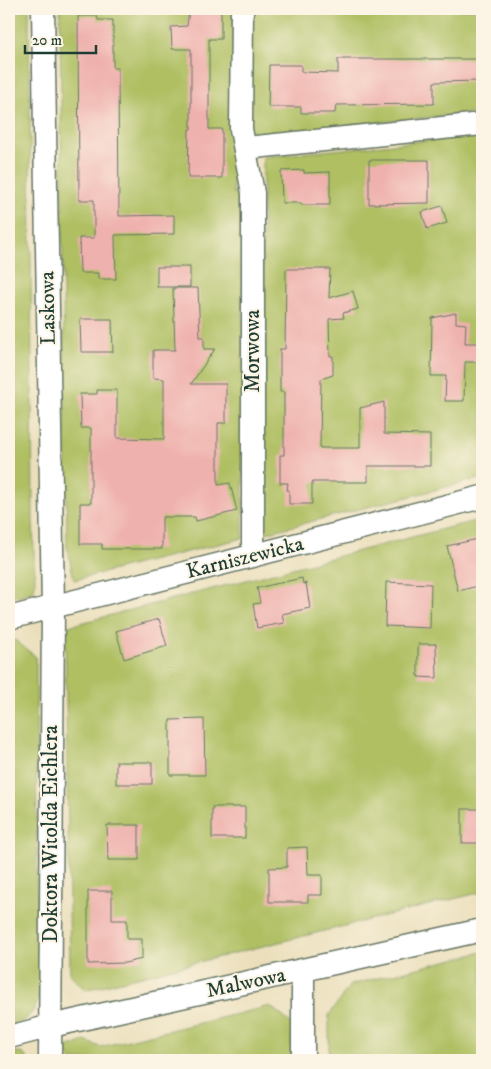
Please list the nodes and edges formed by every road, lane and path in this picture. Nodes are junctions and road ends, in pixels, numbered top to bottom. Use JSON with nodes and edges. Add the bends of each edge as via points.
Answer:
{"nodes":[{"id":1,"x":43,"y":9,"type":"edge"},
{"id":2,"x":242,"y":9,"type":"edge"},
{"id":3,"x":482,"y":124,"type":"edge"},
{"id":4,"x":245,"y":148,"type":"junction"},
{"id":5,"x":482,"y":497,"type":"edge"},
{"id":6,"x":253,"y":556,"type":"junction"},
{"id":7,"x":53,"y":607,"type":"junction"},
{"id":8,"x":9,"y":618,"type":"edge"},
{"id":9,"x":482,"y":930,"type":"edge"},
{"id":10,"x":303,"y":971,"type":"junction"},
{"id":11,"x":51,"y":1026,"type":"junction"},
{"id":12,"x":9,"y":1037,"type":"edge"},
{"id":13,"x":50,"y":1060,"type":"edge"},
{"id":14,"x":303,"y":1060,"type":"edge"}],
"edges":[{"from":1,"to":7,"type":"street","name":"Laskowa"},
{"from":2,"to":4,"type":"street","name":"Morwowa","via":[[241,129]]},
{"from":3,"to":4,"type":"street"},
{"from":4,"to":6,"type":"street","name":"Morwowa","via":[[253,194]]},
{"from":5,"to":6,"type":"street","name":"Karniszewicka"},
{"from":6,"to":7,"type":"street","name":"Karniszewicka"},
{"from":7,"to":8,"type":"street","name":"Karniszewicka"},
{"from":7,"to":11,"type":"street","name":"Doktora Witolda Eichlera"},
{"from":9,"to":10,"type":"street","name":"Malwowa"},
{"from":10,"to":11,"type":"street","name":"Malwowa"},
{"from":10,"to":14,"type":"street"},
{"from":11,"to":12,"type":"street","name":"Malwowa"},
{"from":11,"to":13,"type":"street","name":"Doktora Witolda Eichlera"}]}
